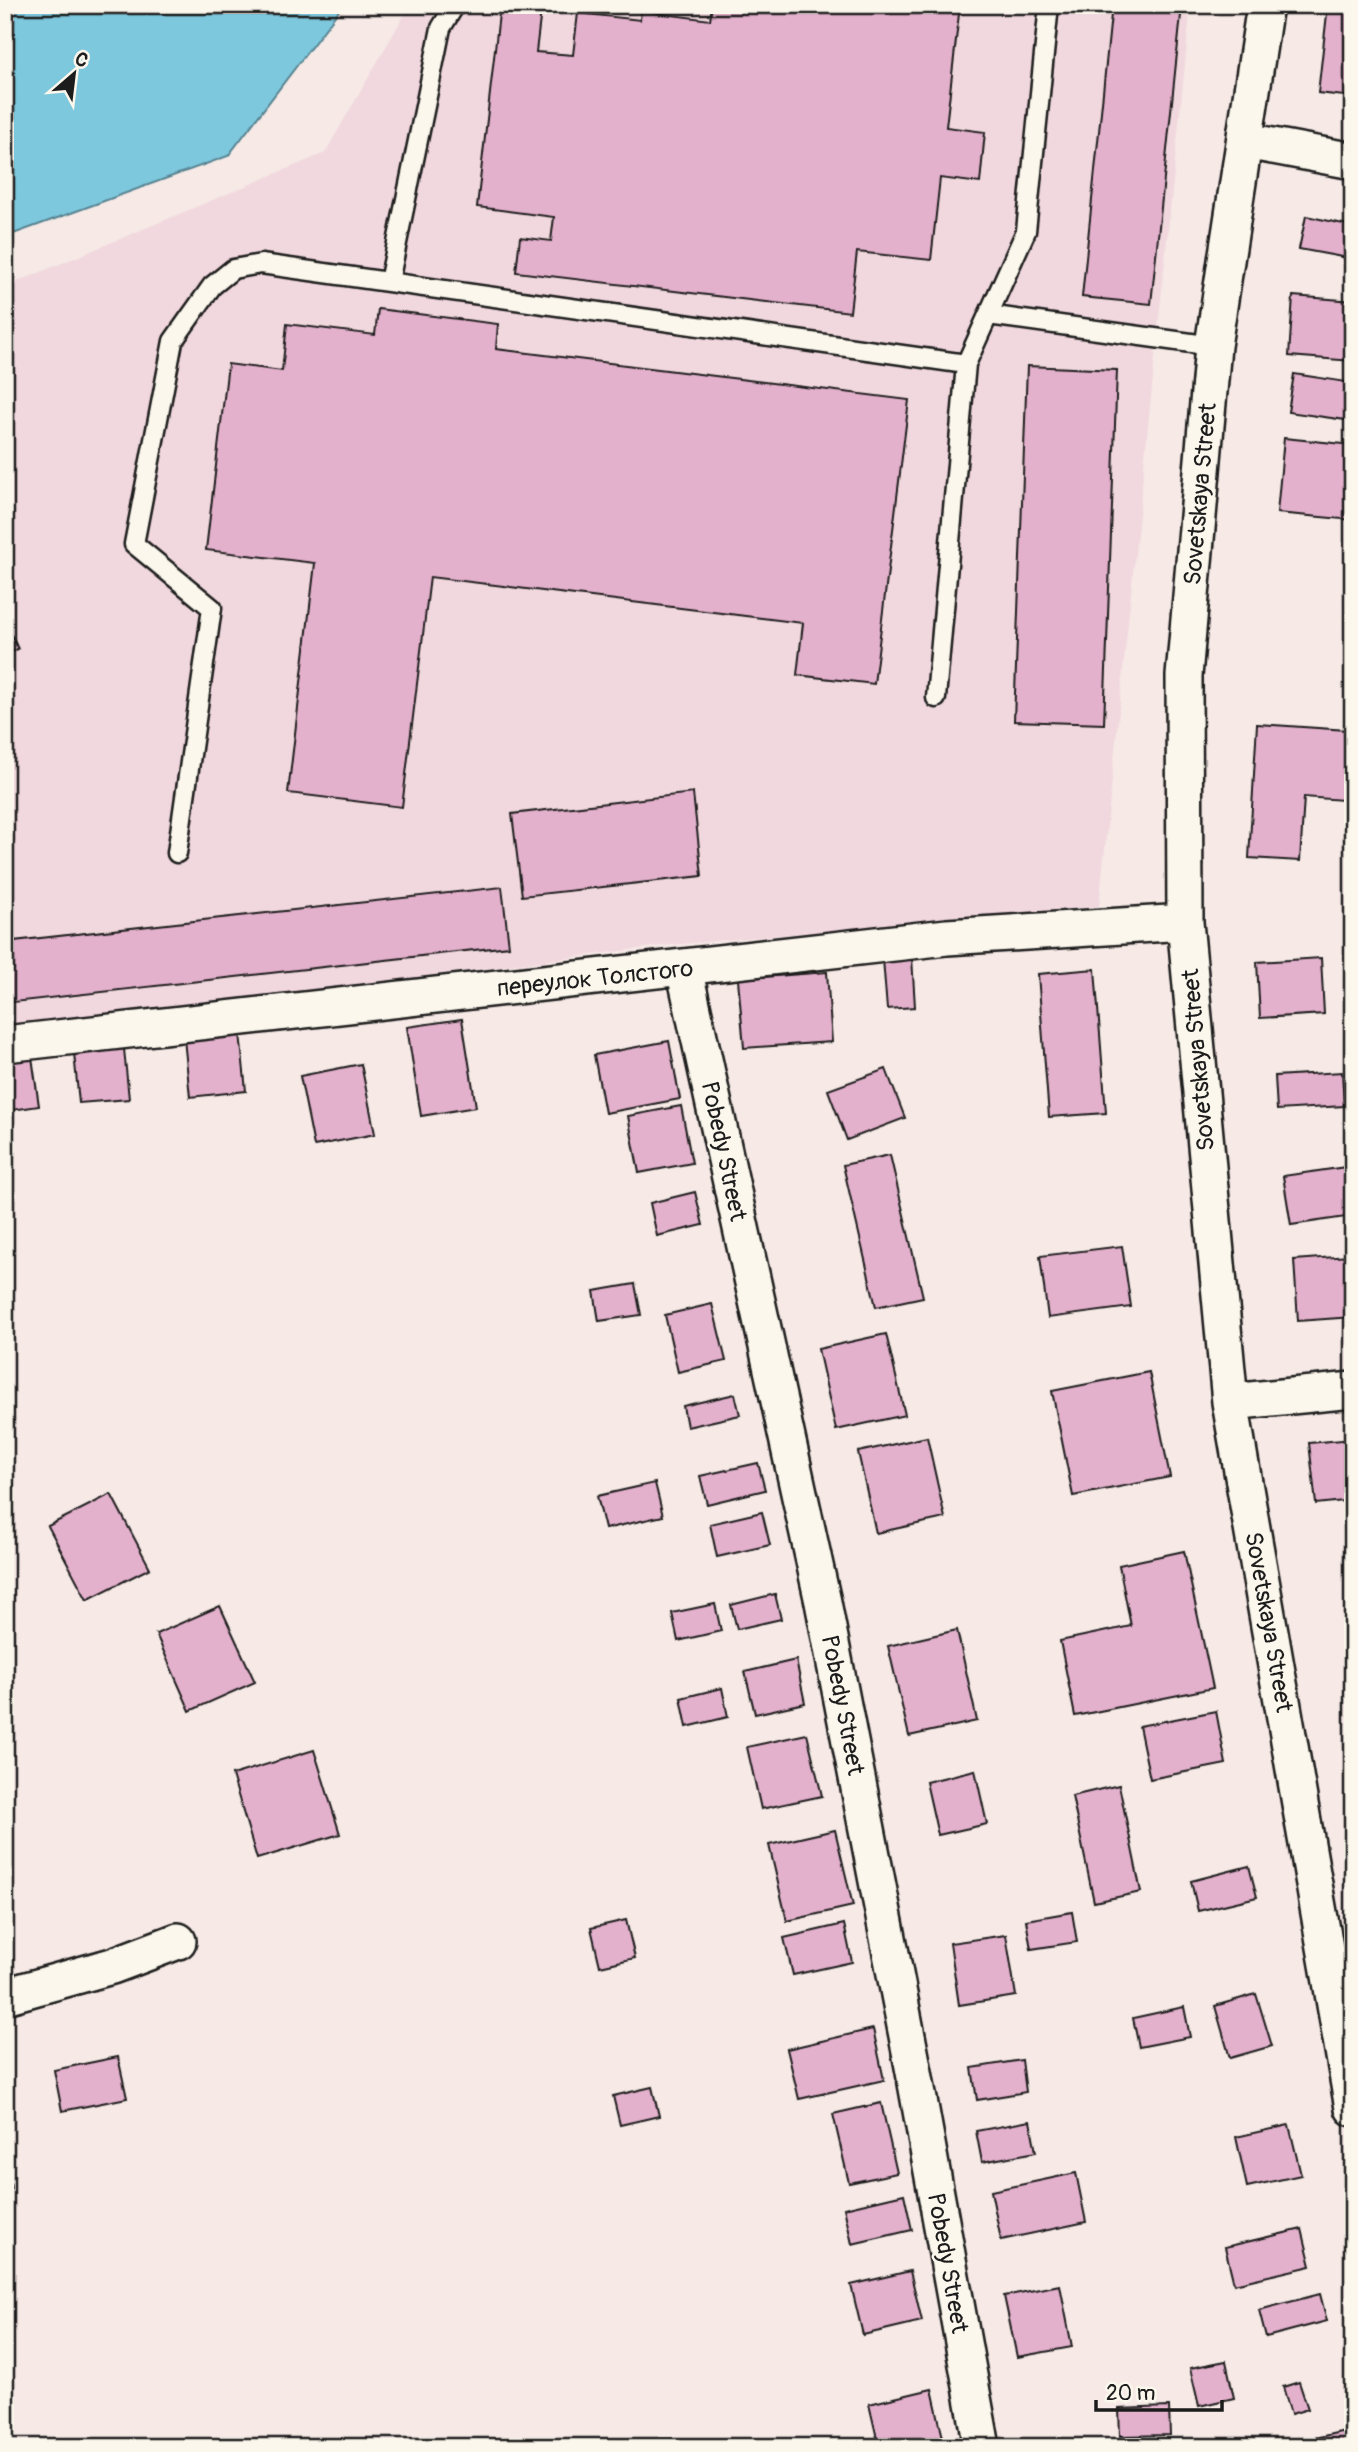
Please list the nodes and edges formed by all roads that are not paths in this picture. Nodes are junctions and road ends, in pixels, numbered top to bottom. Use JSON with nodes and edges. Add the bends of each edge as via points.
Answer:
{"nodes":[{"id":1,"x":455,"y":5,"type":"edge"},
{"id":2,"x":1049,"y":5,"type":"edge"},
{"id":3,"x":1265,"y":5,"type":"edge"},
{"id":4,"x":1246,"y":141,"type":"junction"},
{"id":5,"x":1353,"y":162,"type":"edge"},
{"id":6,"x":389,"y":282,"type":"junction"},
{"id":7,"x":988,"y":315,"type":"junction"},
{"id":8,"x":1213,"y":346,"type":"junction"},
{"id":9,"x":966,"y":364,"type":"junction"},
{"id":10,"x":936,"y":698,"type":"dead end"},
{"id":11,"x":177,"y":853,"type":"dead end"},
{"id":12,"x":1185,"y":922,"type":"junction"},
{"id":13,"x":684,"y":968,"type":"junction"},
{"id":14,"x":5,"y":1044,"type":"edge"},
{"id":15,"x":1353,"y":1390,"type":"edge"},
{"id":16,"x":1230,"y":1402,"type":"junction"},
{"id":17,"x":178,"y":1941,"type":"dead end"},
{"id":18,"x":5,"y":1996,"type":"edge"},
{"id":19,"x":1353,"y":2108,"type":"edge"},
{"id":20,"x":982,"y":2447,"type":"edge"}],
"edges":[{"from":1,"to":6,"type":"lane","via":[[440,28]]},
{"from":2,"to":7,"type":"lane","via":[[1026,231]]},
{"from":3,"to":4,"type":"street","name":"Sovetskaya Street"},
{"from":4,"to":5,"type":"street"},
{"from":4,"to":8,"type":"street","name":"Sovetskaya Street"},
{"from":6,"to":9,"type":"lane"},
{"from":6,"to":11,"type":"lane","via":[[261,264],[233,269],[212,286],[173,341],[134,544],[212,608]]},
{"from":7,"to":8,"type":"lane"},
{"from":7,"to":9,"type":"lane"},
{"from":8,"to":12,"type":"street","name":"Sovetskaya Street","via":[[1184,676]]},
{"from":9,"to":10,"type":"lane"},
{"from":12,"to":13,"type":"street","name":"переулок Толстого","via":[[947,937]]},
{"from":12,"to":16,"type":"street","name":"Sovetskaya Street"},
{"from":13,"to":14,"type":"street","name":"переулок Толстого"},
{"from":13,"to":20,"type":"street","name":"Pobedy Street","via":[[823,1602]]},
{"from":15,"to":16,"type":"street"},
{"from":16,"to":19,"type":"street","name":"Sovetskaya Street"},
{"from":17,"to":18,"type":"street","via":[[112,1966]]}]}
